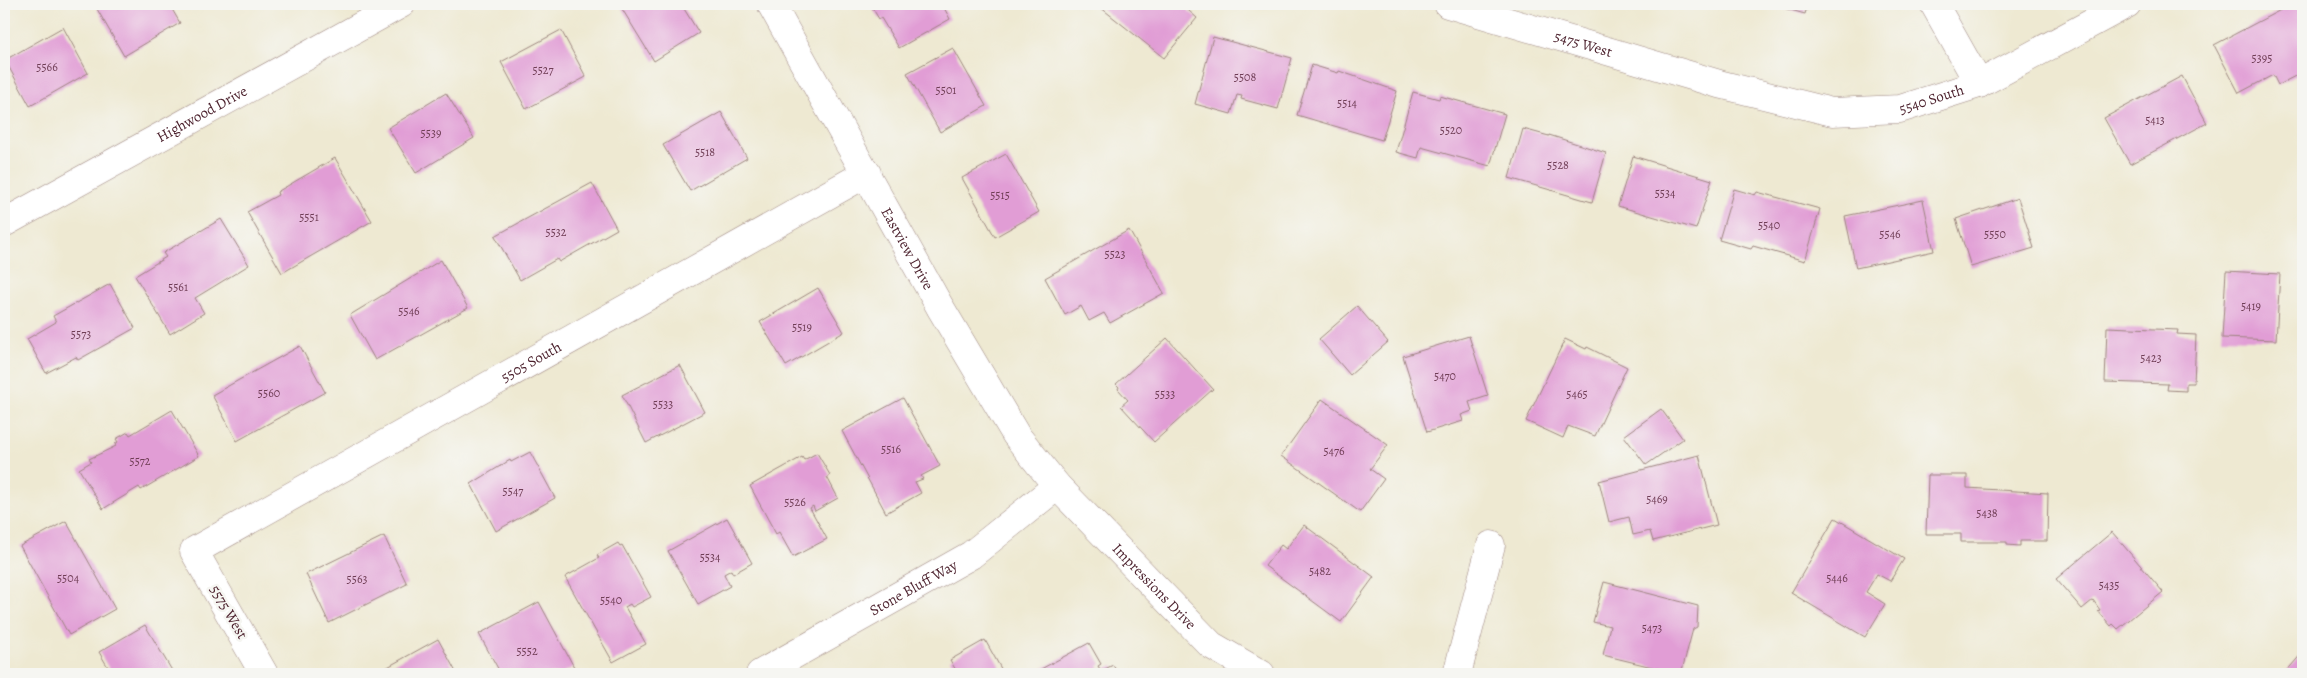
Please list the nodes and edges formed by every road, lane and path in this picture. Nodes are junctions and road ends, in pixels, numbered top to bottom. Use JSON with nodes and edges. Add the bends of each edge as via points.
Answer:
{"nodes":[{"id":1,"x":401,"y":4,"type":"edge"},
{"id":2,"x":771,"y":4,"type":"edge"},
{"id":3,"x":1448,"y":4,"type":"edge"},
{"id":4,"x":1934,"y":4,"type":"edge"},
{"id":5,"x":2127,"y":4,"type":"edge"},
{"id":6,"x":1719,"y":84,"type":"joint"},
{"id":7,"x":1979,"y":84,"type":"junction"},
{"id":8,"x":867,"y":174,"type":"junction"},
{"id":9,"x":4,"y":223,"type":"edge"},
{"id":10,"x":1057,"y":486,"type":"junction"},
{"id":11,"x":1490,"y":545,"type":"dead end"},
{"id":12,"x":194,"y":551,"type":"joint"},
{"id":13,"x":264,"y":674,"type":"edge"},
{"id":14,"x":760,"y":674,"type":"edge"},
{"id":15,"x":1261,"y":674,"type":"edge"},
{"id":16,"x":1456,"y":674,"type":"edge"}],
"edges":[{"from":1,"to":9,"type":"street","name":"Highwood Drive"},
{"from":2,"to":8,"type":"street","name":"Eastview Drive"},
{"from":3,"to":6,"type":"street","name":"5475 West"},
{"from":4,"to":7,"type":"street"},
{"from":5,"to":7,"type":"street","name":"5540 South"},
{"from":6,"to":7,"type":"street","name":"5540 South","via":[[1832,112],[1900,109]]},
{"from":8,"to":10,"type":"street","name":"Eastview Drive","via":[[940,307],[1016,435]]},
{"from":8,"to":12,"type":"street","name":"5505 South"},
{"from":10,"to":14,"type":"street","name":"Stone Bluff Way","via":[[971,555]]},
{"from":10,"to":15,"type":"street","name":"Impressions Drive","via":[[1211,646]]},
{"from":11,"to":16,"type":"street"},
{"from":12,"to":13,"type":"street","name":"5575 West"}]}
